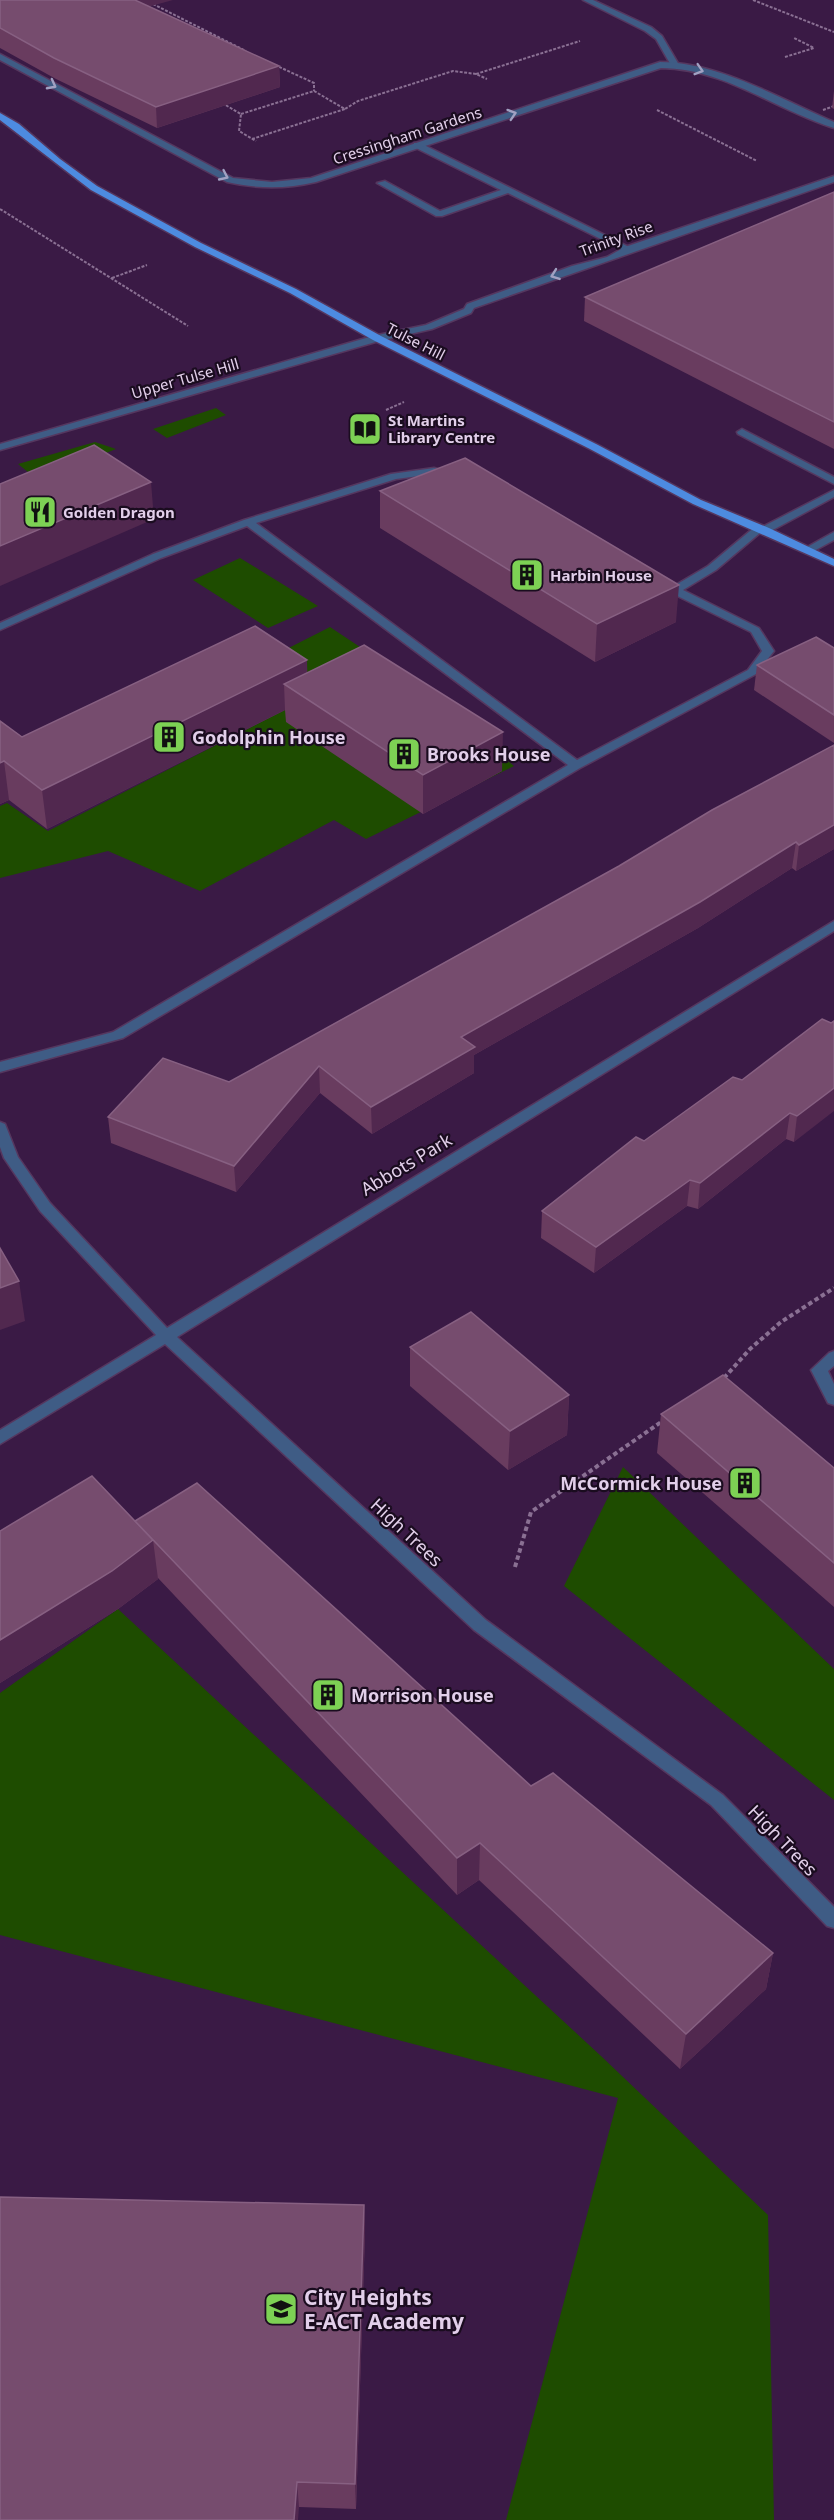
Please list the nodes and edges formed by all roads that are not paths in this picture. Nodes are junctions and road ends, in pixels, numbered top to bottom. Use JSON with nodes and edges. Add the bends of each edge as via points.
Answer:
{"nodes":[{"id":1,"x":587,"y":0,"type":"edge"},
{"id":2,"x":0,"y":57,"type":"edge"},
{"id":3,"x":675,"y":65,"type":"junction"},
{"id":4,"x":0,"y":116,"type":"edge"},
{"id":5,"x":834,"y":125,"type":"edge"},
{"id":6,"x":417,"y":145,"type":"junction"},
{"id":7,"x":834,"y":178,"type":"edge"},
{"id":8,"x":382,"y":183,"type":"dead end"},
{"id":9,"x":509,"y":190,"type":"junction"},
{"id":10,"x":628,"y":249,"type":"junction"},
{"id":11,"x":378,"y":338,"type":"junction"},
{"id":12,"x":742,"y":432,"type":"dead end"},
{"id":13,"x":0,"y":447,"type":"edge"},
{"id":14,"x":464,"y":476,"type":"edge"},
{"id":15,"x":834,"y":481,"type":"edge"},
{"id":16,"x":834,"y":493,"type":"edge"},
{"id":17,"x":248,"y":522,"type":"junction"},
{"id":18,"x":763,"y":529,"type":"junction"},
{"id":19,"x":834,"y":535,"type":"edge"},
{"id":20,"x":808,"y":550,"type":"junction"},
{"id":21,"x":834,"y":563,"type":"edge"},
{"id":22,"x":654,"y":580,"type":"edge"},
{"id":23,"x":674,"y":591,"type":"junction"},
{"id":24,"x":0,"y":627,"type":"edge"},
{"id":25,"x":576,"y":765,"type":"junction"},
{"id":26,"x":834,"y":925,"type":"edge"},
{"id":27,"x":0,"y":1067,"type":"edge"},
{"id":28,"x":0,"y":1127,"type":"edge"},
{"id":29,"x":167,"y":1337,"type":"junction"},
{"id":30,"x":834,"y":1357,"type":"edge"},
{"id":31,"x":834,"y":1399,"type":"edge"},
{"id":32,"x":0,"y":1438,"type":"edge"},
{"id":33,"x":834,"y":1920,"type":"edge"}],
"edges":[{"from":1,"to":3,"type":"street","via":[[648,29]]},
{"from":2,"to":6,"type":"street","name":"Cressingham Gardens","one_way":true,"via":[[230,180],[286,186]]},
{"from":3,"to":5,"type":"street","name":"Cressingham Gardens","one_way":true,"via":[[724,78]]},
{"from":6,"to":3,"type":"street","name":"Cressingham Gardens","one_way":true,"via":[[660,65]]},
{"from":4,"to":11,"type":"main road","name":"Tulse Hill","via":[[94,188]]},
{"from":6,"to":9,"type":"street"},
{"from":7,"to":10,"type":"street","name":"Trinity Rise"},
{"from":8,"to":9,"type":"street","via":[[440,214]]},
{"from":9,"to":10,"type":"street"},
{"from":10,"to":11,"type":"street","name":"Trinity Rise","one_way":true,"via":[[610,259],[471,306],[468,311],[429,327]]},
{"from":11,"to":13,"type":"street","name":"Upper Tulse Hill"},
{"from":11,"to":18,"type":"main road","name":"Tulse Hill","via":[[697,502]]},
{"from":12,"to":15,"type":"street"},
{"from":14,"to":17,"type":"street","via":[[434,471],[395,476]]},
{"from":16,"to":18,"type":"street"},
{"from":17,"to":24,"type":"street","via":[[157,556]]},
{"from":17,"to":25,"type":"street"},
{"from":18,"to":20,"type":"main road","name":"Tulse Hill"},
{"from":18,"to":23,"type":"street"},
{"from":19,"to":20,"type":"street"},
{"from":20,"to":21,"type":"main road","name":"Tulse Hill"},
{"from":22,"to":23,"type":"street"},
{"from":23,"to":25,"type":"street","via":[[755,630],[768,651],[752,672]]},
{"from":25,"to":27,"type":"street","via":[[118,1035]]},
{"from":26,"to":29,"type":"street","name":"Abbots Park"},
{"from":28,"to":29,"type":"street","name":"High Trees","via":[[11,1158],[45,1207]]},
{"from":29,"to":32,"type":"street","name":"Abbots Park"},
{"from":29,"to":33,"type":"street","name":"High Trees","via":[[480,1625],[717,1800]]},
{"from":30,"to":31,"type":"street","via":[[819,1370]]}]}
